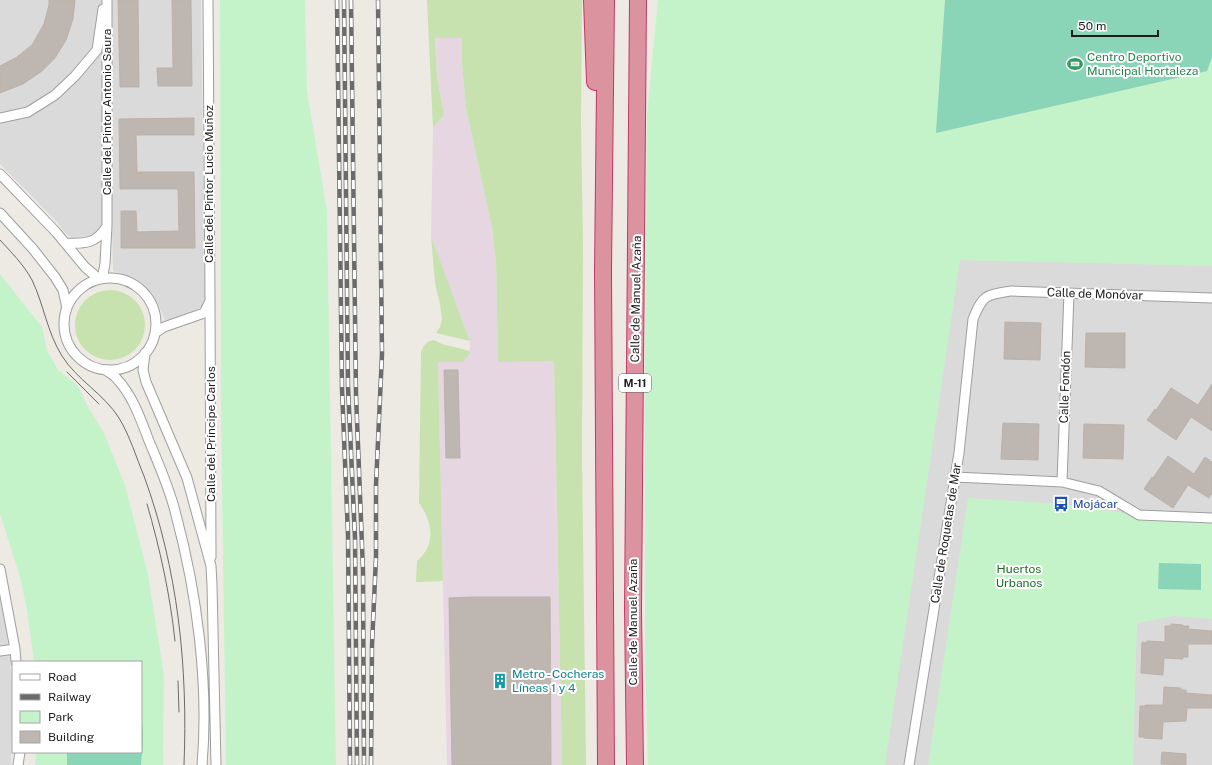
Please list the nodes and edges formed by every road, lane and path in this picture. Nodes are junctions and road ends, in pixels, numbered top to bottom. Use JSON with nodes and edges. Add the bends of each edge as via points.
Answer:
{"nodes":[{"id":1,"x":106,"y":0,"type":"edge"},
{"id":2,"x":208,"y":0,"type":"edge"},
{"id":3,"x":592,"y":0,"type":"edge"},
{"id":4,"x":606,"y":0,"type":"edge"},
{"id":5,"x":638,"y":0,"type":"edge"},
{"id":6,"x":648,"y":0,"type":"edge"},
{"id":7,"x":638,"y":49,"type":"junction"},
{"id":8,"x":0,"y":118,"type":"edge"},
{"id":9,"x":0,"y":174,"type":"edge"},
{"id":10,"x":0,"y":213,"type":"edge"},
{"id":11,"x":108,"y":224,"type":"junction"},
{"id":12,"x":65,"y":243,"type":"junction"},
{"id":13,"x":603,"y":271,"type":"junction"},
{"id":14,"x":100,"y":279,"type":"junction"},
{"id":15,"x":1068,"y":293,"type":"junction"},
{"id":16,"x":1212,"y":298,"type":"edge"},
{"id":17,"x":210,"y":301,"type":"junction"},
{"id":18,"x":980,"y":302,"type":"joint"},
{"id":19,"x":67,"y":308,"type":"junction"},
{"id":20,"x":155,"y":333,"type":"junction"},
{"id":21,"x":145,"y":353,"type":"junction"},
{"id":22,"x":105,"y":370,"type":"junction"},
{"id":23,"x":955,"y":477,"type":"junction"},
{"id":24,"x":1062,"y":482,"type":"junction"},
{"id":25,"x":1212,"y":518,"type":"edge"},
{"id":26,"x":211,"y":566,"type":"junction"},
{"id":27,"x":0,"y":569,"type":"edge"},
{"id":28,"x":15,"y":649,"type":"junction"},
{"id":29,"x":0,"y":651,"type":"edge"},
{"id":30,"x":16,"y":661,"type":"edge"},
{"id":31,"x":20,"y":753,"type":"edge"},
{"id":32,"x":18,"y":765,"type":"edge"},
{"id":33,"x":202,"y":765,"type":"edge"},
{"id":34,"x":216,"y":765,"type":"edge"},
{"id":35,"x":606,"y":765,"type":"edge"},
{"id":36,"x":635,"y":765,"type":"edge"},
{"id":37,"x":909,"y":765,"type":"edge"}],
"edges":[{"from":1,"to":8,"type":"street","name":"Calle del Pintor Antonio Saura","via":[[97,50],[75,76],[55,95],[28,112]]},
{"from":1,"to":11,"type":"street","name":"Calle del Pintor Antonio Saura"},
{"from":2,"to":17,"type":"street","name":"Calle del Pintor Lucio Muñoz"},
{"from":3,"to":13,"type":"highway"},
{"from":4,"to":13,"type":"highway","number":"M-11"},
{"from":5,"to":7,"type":"highway","name":"Calle de Manuel Azaña","number":"M-11"},
{"from":6,"to":7,"type":"highway"},
{"from":7,"to":36,"type":"highway","name":"Calle de Manuel Azaña","number":"M-11","via":[[632,609]]},
{"from":9,"to":12,"type":"street"},
{"from":10,"to":19,"type":"street","via":[[56,277],[63,290]]},
{"from":11,"to":12,"type":"street","via":[[91,242]]},
{"from":11,"to":14,"type":"street","name":"Calle del Pintor Antonio Saura","via":[[105,264]]},
{"from":12,"to":14,"type":"street","via":[[85,267]]},
{"from":13,"to":35,"type":"highway","number":"M-11"},
{"from":14,"to":19,"type":"street","via":[[76,292]]},
{"from":14,"to":20,"type":"street","via":[[119,279],[143,292],[155,315]]},
{"from":15,"to":16,"type":"street","name":"Calle de Monóvar"},
{"from":15,"to":18,"type":"street","name":"Calle de Monóvar","via":[[1012,291],[992,294]]},
{"from":15,"to":24,"type":"street","name":"Calle Fondón"},
{"from":17,"to":20,"type":"street","via":[[204,313],[168,325]]},
{"from":17,"to":26,"type":"street","name":"Calle del Príncipe Carlos"},
{"from":18,"to":23,"type":"street","name":"Calle de Roquetas de Mar","via":[[973,320]]},
{"from":19,"to":22,"type":"street","via":[[64,326],[69,344],[84,361]]},
{"from":20,"to":21,"type":"street"},
{"from":21,"to":22,"type":"street","via":[[139,360],[127,366]]},
{"from":21,"to":26,"type":"street","name":"Calle del Príncipe Carlos","via":[[143,370],[146,382],[186,478]]},
{"from":22,"to":33,"type":"street","via":[[127,391],[162,471],[176,514],[188,566],[198,630],[204,701]]},
{"from":23,"to":24,"type":"street"},
{"from":23,"to":37,"type":"street","name":"Calle de Roquetas de Mar"},
{"from":24,"to":25,"type":"street","via":[[1099,492],[1139,515]]},
{"from":26,"to":34,"type":"street","name":"Calle del Príncipe Carlos"},
{"from":27,"to":28,"type":"street"},
{"from":28,"to":29,"type":"street"},
{"from":28,"to":30,"type":"street"},
{"from":31,"to":32,"type":"street"}]}
